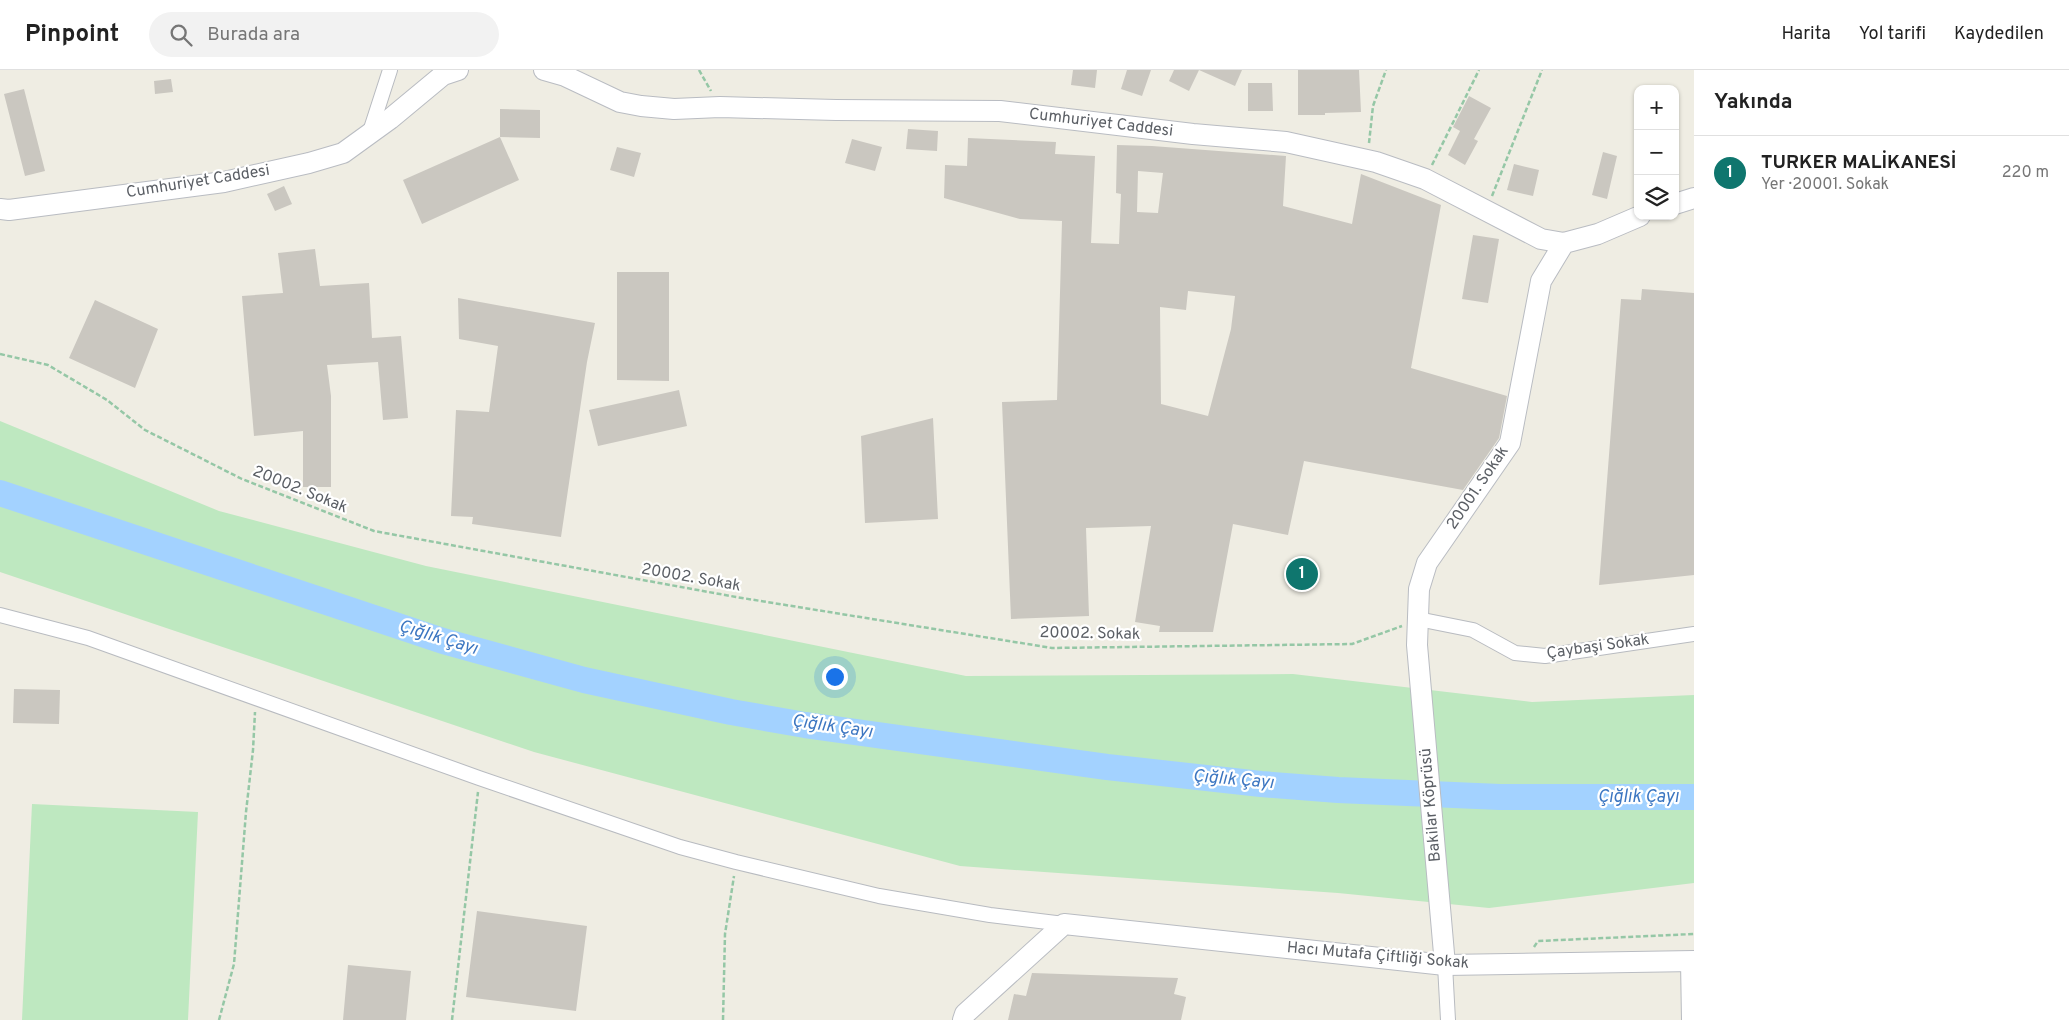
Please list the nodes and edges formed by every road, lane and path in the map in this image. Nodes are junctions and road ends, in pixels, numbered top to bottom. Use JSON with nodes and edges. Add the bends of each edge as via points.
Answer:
{"nodes":[{"id":1,"x":390,"y":70,"type":"edge"},
{"id":2,"x":458,"y":70,"type":"edge"},
{"id":3,"x":544,"y":70,"type":"edge"},
{"id":4,"x":699,"y":70,"type":"edge"},
{"id":5,"x":1386,"y":70,"type":"edge"},
{"id":6,"x":1479,"y":70,"type":"edge"},
{"id":7,"x":1542,"y":70,"type":"edge"},
{"id":8,"x":720,"y":107,"type":"junction"},
{"id":9,"x":369,"y":135,"type":"junction"},
{"id":10,"x":1367,"y":160,"type":"junction"},
{"id":11,"x":1425,"y":179,"type":"junction"},
{"id":12,"x":1694,"y":198,"type":"edge"},
{"id":13,"x":1679,"y":203,"type":"edge"},
{"id":14,"x":0,"y":209,"type":"edge"},
{"id":15,"x":1486,"y":211,"type":"junction"},
{"id":16,"x":1634,"y":219,"type":"edge"},
{"id":17,"x":1564,"y":243,"type":"junction"},
{"id":18,"x":0,"y":354,"type":"edge"},
{"id":19,"x":0,"y":615,"type":"edge"},
{"id":20,"x":1418,"y":619,"type":"junction"},
{"id":21,"x":1694,"y":634,"type":"edge"},
{"id":22,"x":1417,"y":645,"type":"joint"},
{"id":23,"x":256,"y":698,"type":"junction"},
{"id":24,"x":479,"y":778,"type":"junction"},
{"id":25,"x":736,"y":862,"type":"junction"},
{"id":26,"x":1064,"y":924,"type":"junction"},
{"id":27,"x":1694,"y":934,"type":"edge"},
{"id":28,"x":1532,"y":950,"type":"dead end"},
{"id":29,"x":1691,"y":961,"type":"edge"},
{"id":30,"x":1445,"y":965,"type":"junction"},
{"id":31,"x":219,"y":1020,"type":"edge"},
{"id":32,"x":452,"y":1020,"type":"edge"},
{"id":33,"x":723,"y":1020,"type":"edge"},
{"id":34,"x":963,"y":1020,"type":"edge"},
{"id":35,"x":1448,"y":1020,"type":"edge"},
{"id":36,"x":1689,"y":1020,"type":"edge"}],
"edges":[{"from":1,"to":9,"type":"street"},
{"from":2,"to":9,"type":"street","name":"Cumhuriyet Caddesi","via":[[443,75]]},
{"from":3,"to":8,"type":"street","name":"Cumhuriyet Caddesi","via":[[565,76],[620,102],[674,109]]},
{"from":4,"to":8,"type":"path"},
{"from":5,"to":10,"type":"path","via":[[1373,106]]},
{"from":6,"to":11,"type":"path"},
{"from":7,"to":15,"type":"path"},
{"from":8,"to":10,"type":"street","name":"Cumhuriyet Caddesi","via":[[1000,111],[1286,142]]},
{"from":9,"to":14,"type":"street","name":"Cumhuriyet Caddesi","via":[[342,153],[224,182]]},
{"from":10,"to":11,"type":"street","name":"Cumhuriyet Caddesi"},
{"from":11,"to":15,"type":"street","name":"Cumhuriyet Caddesi"},
{"from":12,"to":13,"type":"street"},
{"from":15,"to":17,"type":"street","name":"Cumhuriyet Caddesi","via":[[1541,239]]},
{"from":16,"to":17,"type":"street","name":"Cumhuriyet Caddesi","via":[[1598,234]]},
{"from":17,"to":20,"type":"street","name":"20001. Sokak","via":[[1541,281],[1510,443],[1427,563],[1419,589]]},
{"from":18,"to":20,"type":"path","name":"20002. Sokak","via":[[48,365],[107,400],[145,430],[242,479],[384,533],[736,597],[1052,648],[1352,644]]},
{"from":19,"to":23,"type":"street","via":[[88,638]]},
{"from":20,"to":21,"type":"street","name":"Çaybaşi Sokak","via":[[1473,630],[1515,654],[1545,656]]},
{"from":20,"to":22,"type":"street","name":"20001. Sokak"},
{"from":22,"to":30,"type":"street","name":"Bakilar Köprüsü"},
{"from":23,"to":24,"type":"street"},
{"from":23,"to":31,"type":"path","via":[[234,964]]},
{"from":24,"to":25,"type":"street"},
{"from":24,"to":32,"type":"path"},
{"from":25,"to":26,"type":"street","via":[[879,896]]},
{"from":25,"to":33,"type":"path","via":[[724,934]]},
{"from":26,"to":30,"type":"street","name":"Hacı Mutafa Çiftliği Sokak"},
{"from":26,"to":34,"type":"street","via":[[965,1014]]},
{"from":27,"to":28,"type":"path","via":[[1538,941]]},
{"from":29,"to":30,"type":"street","name":"Hacı Mutafa Çiftliği Sokak"},
{"from":29,"to":36,"type":"street"},
{"from":30,"to":35,"type":"street"}]}
